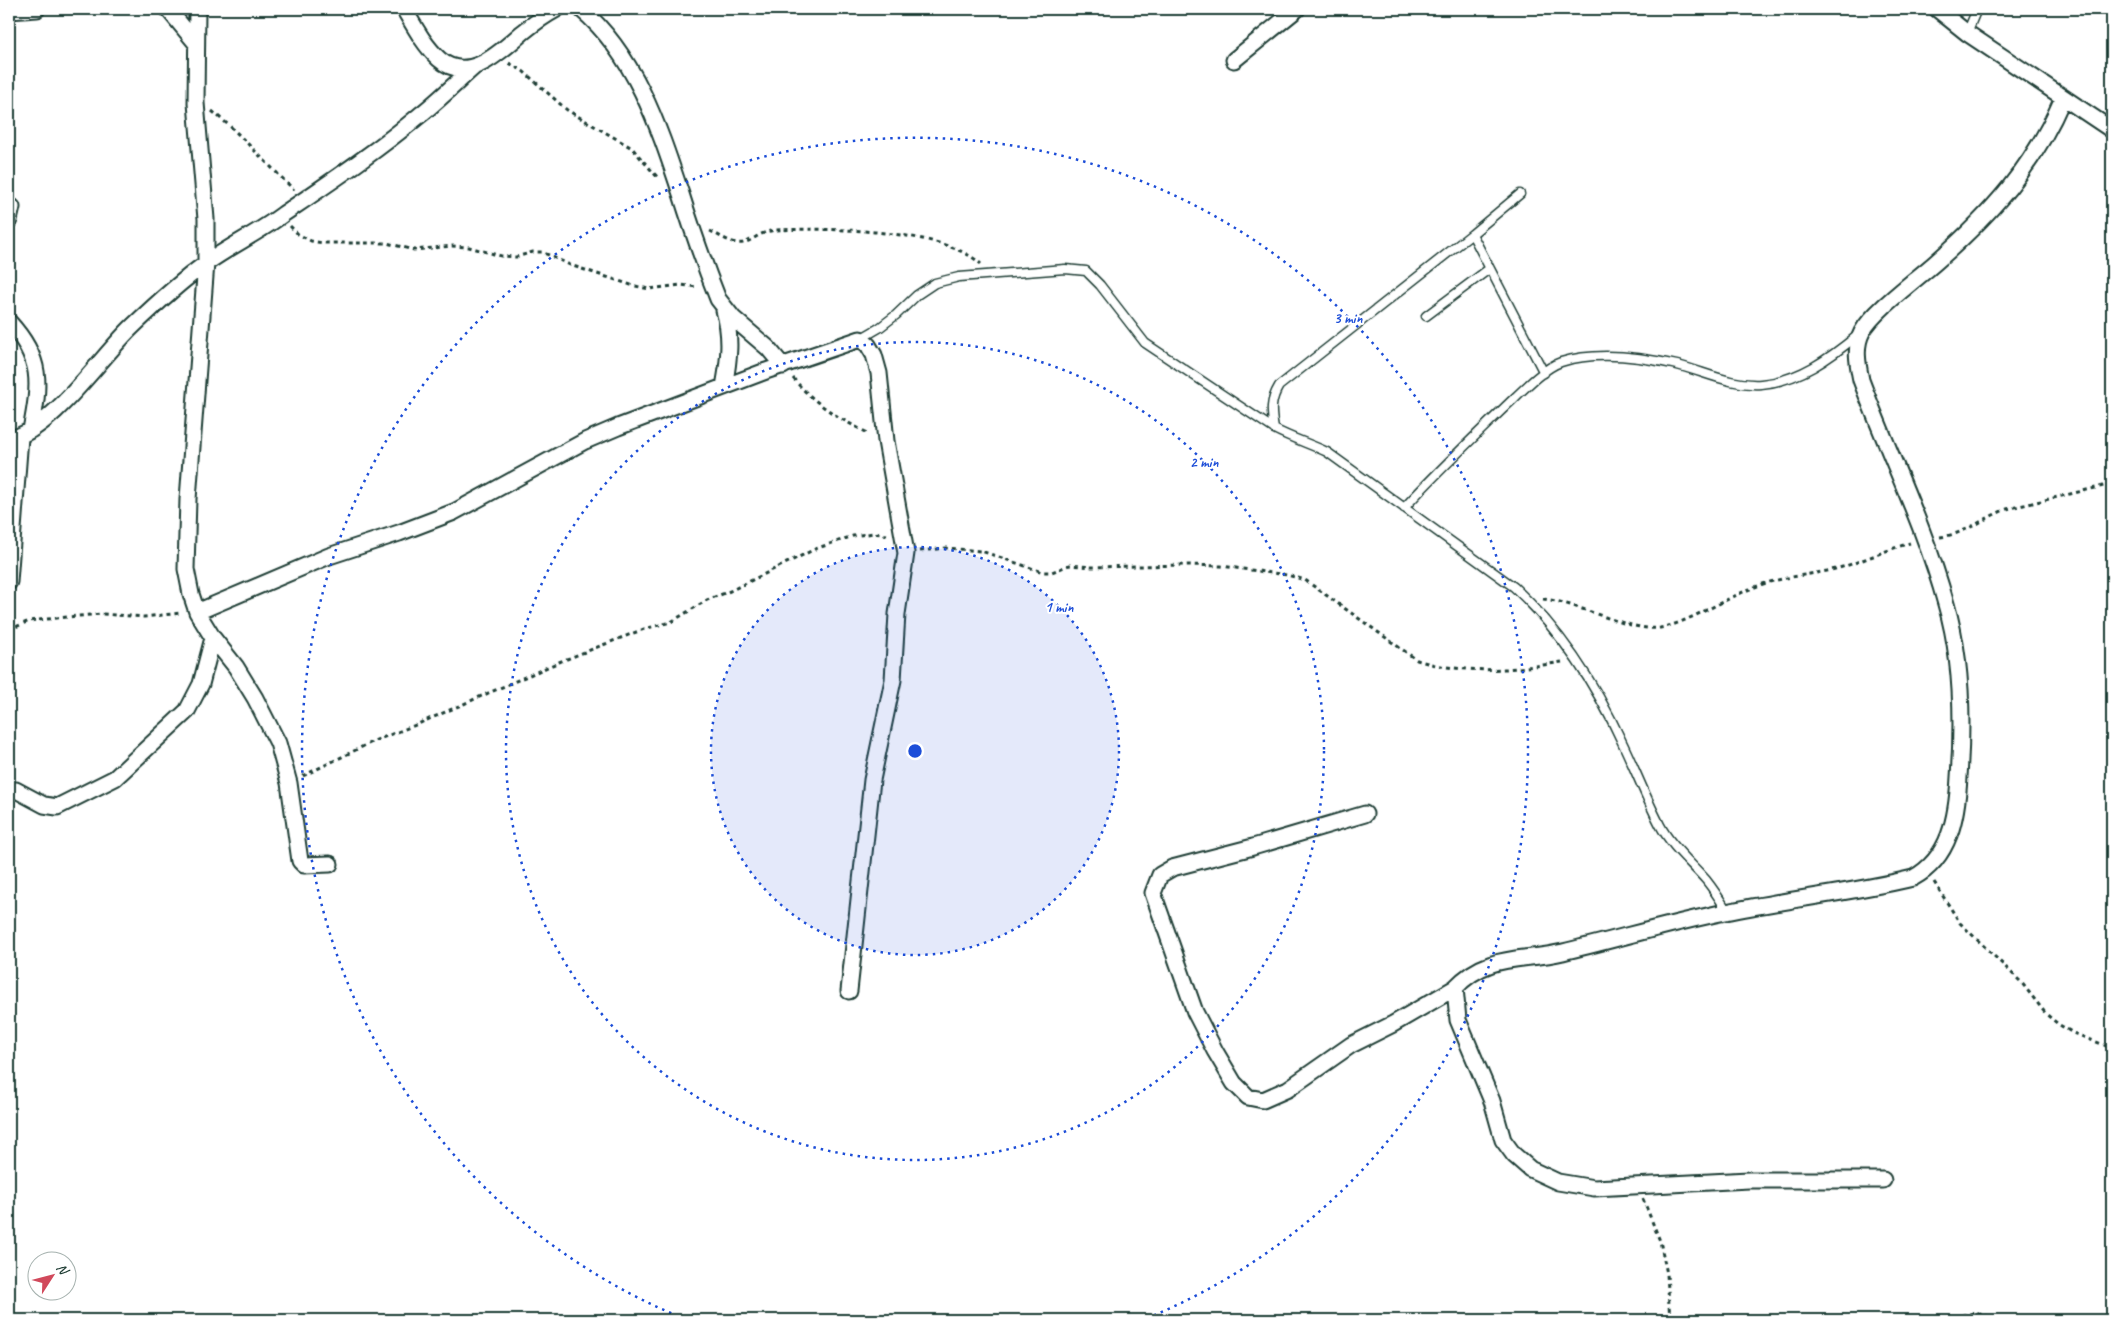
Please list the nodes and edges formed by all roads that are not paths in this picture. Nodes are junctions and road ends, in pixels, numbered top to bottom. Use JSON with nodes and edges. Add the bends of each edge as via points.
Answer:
{"nodes":[{"id":1,"x":37,"y":9,"type":"edge"},
{"id":2,"x":168,"y":9,"type":"edge"},
{"id":3,"x":197,"y":9,"type":"edge"},
{"id":4,"x":404,"y":9,"type":"edge"},
{"id":5,"x":557,"y":9,"type":"edge"},
{"id":6,"x":581,"y":9,"type":"edge"},
{"id":7,"x":1297,"y":9,"type":"edge"},
{"id":8,"x":1937,"y":9,"type":"edge"},
{"id":9,"x":1976,"y":9,"type":"edge"},
{"id":10,"x":9,"y":11,"type":"edge"},
{"id":11,"x":1967,"y":33,"type":"junction"},
{"id":12,"x":196,"y":43,"type":"junction"},
{"id":13,"x":1234,"y":60,"type":"dead end"},
{"id":14,"x":474,"y":67,"type":"junction"},
{"id":15,"x":2063,"y":98,"type":"junction"},
{"id":16,"x":2112,"y":130,"type":"edge"},
{"id":17,"x":1520,"y":194,"type":"dead end"},
{"id":18,"x":1472,"y":234,"type":"junction"},
{"id":19,"x":206,"y":263,"type":"junction"},
{"id":20,"x":1489,"y":269,"type":"junction"},
{"id":21,"x":721,"y":303,"type":"junction"},
{"id":22,"x":1426,"y":316,"type":"dead end"},
{"id":23,"x":9,"y":322,"type":"edge"},
{"id":24,"x":1861,"y":333,"type":"junction"},
{"id":25,"x":860,"y":339,"type":"junction"},
{"id":26,"x":783,"y":366,"type":"junction"},
{"id":27,"x":1544,"y":373,"type":"junction"},
{"id":28,"x":724,"y":387,"type":"junction"},
{"id":29,"x":1274,"y":428,"type":"junction"},
{"id":30,"x":20,"y":435,"type":"edge"},
{"id":31,"x":1404,"y":508,"type":"junction"},
{"id":32,"x":9,"y":582,"type":"edge"},
{"id":33,"x":197,"y":612,"type":"junction"},
{"id":34,"x":213,"y":638,"type":"junction"},
{"id":35,"x":9,"y":791,"type":"edge"},
{"id":36,"x":1365,"y":814,"type":"dead end"},
{"id":37,"x":330,"y":864,"type":"dead end"},
{"id":38,"x":1727,"y":911,"type":"junction"},
{"id":39,"x":1455,"y":988,"type":"junction"},
{"id":40,"x":849,"y":991,"type":"dead end"},
{"id":41,"x":1883,"y":1180,"type":"dead end"}],
"edges":[{"from":1,"to":10,"type":"street"},
{"from":2,"to":12,"type":"street"},
{"from":3,"to":12,"type":"street"},
{"from":4,"to":14,"type":"street","via":[[440,60],[457,68]]},
{"from":5,"to":14,"type":"street","via":[[495,57]]},
{"from":6,"to":21,"type":"street","via":[[618,49],[635,80],[663,141]]},
{"from":7,"to":13,"type":"street"},
{"from":8,"to":11,"type":"street"},
{"from":9,"to":11,"type":"lane"},
{"from":11,"to":15,"type":"street"},
{"from":12,"to":19,"type":"street","via":[[196,103],[206,219]]},
{"from":14,"to":19,"type":"street","via":[[420,116],[281,216]]},
{"from":15,"to":16,"type":"street"},
{"from":15,"to":24,"type":"street","via":[[2037,151],[2006,195],[1970,233],[1876,314]]},
{"from":17,"to":18,"type":"lane"},
{"from":18,"to":20,"type":"lane"},
{"from":18,"to":29,"type":"lane","via":[[1280,386],[1273,395],[1270,409]]},
{"from":19,"to":30,"type":"street","via":[[134,325],[73,392]]},
{"from":19,"to":33,"type":"street","via":[[186,543],[186,569]]},
{"from":20,"to":22,"type":"lane"},
{"from":20,"to":27,"type":"lane"},
{"from":21,"to":26,"type":"street"},
{"from":21,"to":28,"type":"street","via":[[730,338]]},
{"from":23,"to":30,"type":"street","via":[[24,339],[35,362],[38,394]]},
{"from":24,"to":27,"type":"lane","via":[[1815,367],[1761,384],[1732,382],[1676,365],[1594,355],[1559,362]]},
{"from":24,"to":38,"type":"street","via":[[1857,354],[1861,380],[1925,538],[1947,605],[1958,671],[1961,746],[1957,807],[1938,858],[1913,878]]},
{"from":25,"to":26,"type":"street"},
{"from":25,"to":29,"type":"lane","via":[[879,328],[935,283],[959,277],[1065,269],[1086,271],[1145,343]]},
{"from":25,"to":40,"type":"street","via":[[874,355],[879,373],[886,441],[906,552],[897,614],[893,680],[872,780]]},
{"from":26,"to":28,"type":"street"},
{"from":27,"to":31,"type":"lane","via":[[1467,443]]},
{"from":28,"to":33,"type":"street","via":[[585,441],[454,512],[329,556]]},
{"from":29,"to":31,"type":"lane","via":[[1327,452]]},
{"from":30,"to":32,"type":"street"},
{"from":31,"to":38,"type":"lane","via":[[1514,587],[1540,612],[1575,660],[1621,740],[1661,826]]},
{"from":33,"to":34,"type":"street"},
{"from":34,"to":35,"type":"street","via":[[201,684],[188,711],[115,778],[57,807],[44,805],[16,790]]},
{"from":34,"to":37,"type":"street","via":[[236,667],[278,743],[289,783],[300,861],[304,864]]},
{"from":36,"to":39,"type":"street","via":[[1172,868],[1160,876],[1153,893],[1155,901],[1196,1012],[1215,1051],[1234,1083],[1248,1097],[1263,1100],[1288,1089],[1352,1045]]},
{"from":38,"to":39,"type":"street","via":[[1660,925],[1563,952],[1483,966]]},
{"from":39,"to":41,"type":"street","via":[[1458,1020],[1492,1101],[1503,1140],[1530,1169],[1558,1182],[1594,1188],[1749,1180]]}]}
